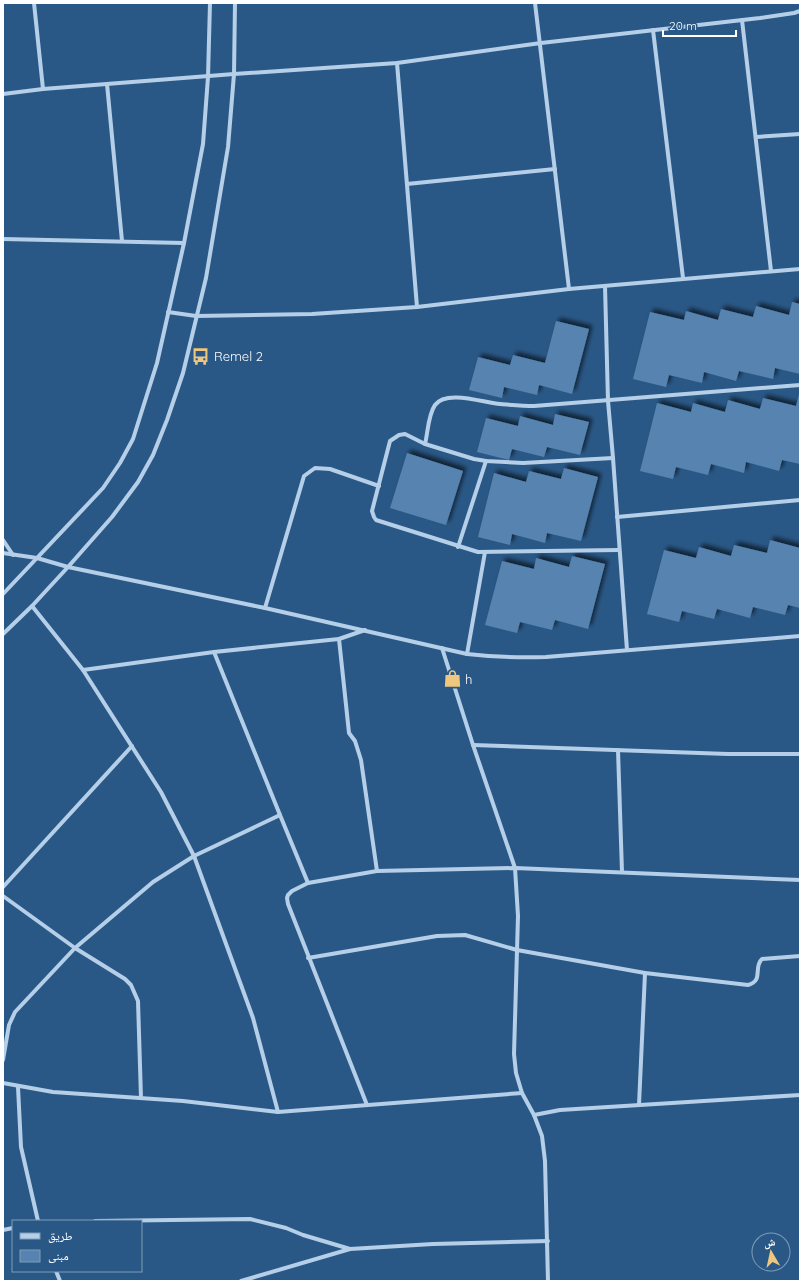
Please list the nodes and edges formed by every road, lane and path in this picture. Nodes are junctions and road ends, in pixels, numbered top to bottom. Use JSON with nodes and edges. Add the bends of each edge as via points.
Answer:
{"nodes":[{"id":1,"x":34,"y":3,"type":"edge"},
{"id":2,"x":210,"y":3,"type":"edge"},
{"id":3,"x":235,"y":3,"type":"edge"},
{"id":4,"x":535,"y":3,"type":"edge"},
{"id":5,"x":800,"y":11,"type":"edge"},
{"id":6,"x":742,"y":20,"type":"junction"},
{"id":7,"x":653,"y":30,"type":"junction"},
{"id":8,"x":541,"y":43,"type":"junction"},
{"id":9,"x":397,"y":64,"type":"junction"},
{"id":10,"x":234,"y":74,"type":"junction"},
{"id":11,"x":208,"y":77,"type":"junction"},
{"id":12,"x":107,"y":84,"type":"junction"},
{"id":13,"x":43,"y":89,"type":"junction"},
{"id":14,"x":3,"y":94,"type":"edge"},
{"id":15,"x":800,"y":134,"type":"edge"},
{"id":16,"x":756,"y":137,"type":"junction"},
{"id":17,"x":555,"y":169,"type":"junction"},
{"id":18,"x":407,"y":184,"type":"junction"},
{"id":19,"x":3,"y":239,"type":"edge"},
{"id":20,"x":122,"y":242,"type":"junction"},
{"id":21,"x":184,"y":243,"type":"junction"},
{"id":22,"x":800,"y":269,"type":"edge"},
{"id":23,"x":771,"y":271,"type":"junction"},
{"id":24,"x":683,"y":278,"type":"junction"},
{"id":25,"x":605,"y":286,"type":"junction"},
{"id":26,"x":569,"y":289,"type":"junction"},
{"id":27,"x":417,"y":307,"type":"junction"},
{"id":28,"x":168,"y":312,"type":"junction"},
{"id":29,"x":196,"y":316,"type":"junction"},
{"id":30,"x":800,"y":385,"type":"edge"},
{"id":31,"x":608,"y":401,"type":"junction"},
{"id":32,"x":425,"y":444,"type":"junction"},
{"id":33,"x":613,"y":458,"type":"junction"},
{"id":34,"x":486,"y":461,"type":"junction"},
{"id":35,"x":379,"y":486,"type":"junction"},
{"id":36,"x":800,"y":500,"type":"edge"},
{"id":37,"x":617,"y":517,"type":"junction"},
{"id":38,"x":3,"y":540,"type":"edge"},
{"id":39,"x":458,"y":547,"type":"junction"},
{"id":40,"x":620,"y":550,"type":"junction"},
{"id":41,"x":3,"y":552,"type":"edge"},
{"id":42,"x":484,"y":552,"type":"junction"},
{"id":43,"x":13,"y":555,"type":"junction"},
{"id":44,"x":38,"y":558,"type":"junction"},
{"id":45,"x":68,"y":567,"type":"junction"},
{"id":46,"x":3,"y":594,"type":"edge"},
{"id":47,"x":32,"y":606,"type":"junction"},
{"id":48,"x":266,"y":608,"type":"junction"},
{"id":49,"x":366,"y":630,"type":"junction"},
{"id":50,"x":3,"y":634,"type":"edge"},
{"id":51,"x":800,"y":636,"type":"edge"},
{"id":52,"x":339,"y":639,"type":"junction"},
{"id":53,"x":442,"y":648,"type":"junction"},
{"id":54,"x":627,"y":650,"type":"junction"},
{"id":55,"x":214,"y":652,"type":"junction"},
{"id":56,"x":467,"y":654,"type":"junction"},
{"id":57,"x":83,"y":670,"type":"junction"},
{"id":58,"x":473,"y":745,"type":"junction"},
{"id":59,"x":132,"y":746,"type":"junction"},
{"id":60,"x":618,"y":750,"type":"junction"},
{"id":61,"x":800,"y":754,"type":"edge"},
{"id":62,"x":280,"y":815,"type":"junction"},
{"id":63,"x":194,"y":856,"type":"junction"},
{"id":64,"x":515,"y":868,"type":"junction"},
{"id":65,"x":377,"y":871,"type":"junction"},
{"id":66,"x":622,"y":872,"type":"junction"},
{"id":67,"x":800,"y":880,"type":"edge"},
{"id":68,"x":308,"y":883,"type":"junction"},
{"id":69,"x":3,"y":887,"type":"edge"},
{"id":70,"x":3,"y":896,"type":"edge"},
{"id":71,"x":75,"y":948,"type":"junction"},
{"id":72,"x":518,"y":950,"type":"junction"},
{"id":73,"x":800,"y":956,"type":"edge"},
{"id":74,"x":308,"y":958,"type":"junction"},
{"id":75,"x":644,"y":973,"type":"junction"},
{"id":76,"x":3,"y":1060,"type":"edge"},
{"id":77,"x":3,"y":1083,"type":"edge"},
{"id":78,"x":18,"y":1087,"type":"junction"},
{"id":79,"x":522,"y":1093,"type":"junction"},
{"id":80,"x":800,"y":1094,"type":"edge"},
{"id":81,"x":141,"y":1098,"type":"junction"},
{"id":82,"x":366,"y":1105,"type":"junction"},
{"id":83,"x":639,"y":1106,"type":"junction"},
{"id":84,"x":278,"y":1112,"type":"junction"},
{"id":85,"x":534,"y":1115,"type":"junction"},
{"id":86,"x":38,"y":1220,"type":"edge"},
{"id":87,"x":142,"y":1220,"type":"edge"},
{"id":88,"x":548,"y":1241,"type":"junction"},
{"id":89,"x":350,"y":1249,"type":"junction"},
{"id":90,"x":241,"y":1281,"type":"edge"},
{"id":91,"x":548,"y":1281,"type":"edge"}],
"edges":[{"from":1,"to":13,"type":"street"},
{"from":2,"to":11,"type":"street"},
{"from":3,"to":10,"type":"street"},
{"from":4,"to":8,"type":"street"},
{"from":5,"to":6,"type":"street"},
{"from":6,"to":7,"type":"street"},
{"from":6,"to":16,"type":"street"},
{"from":7,"to":8,"type":"street"},
{"from":7,"to":24,"type":"street"},
{"from":8,"to":9,"type":"street"},
{"from":8,"to":17,"type":"street"},
{"from":9,"to":10,"type":"street"},
{"from":9,"to":18,"type":"street"},
{"from":10,"to":11,"type":"street"},
{"from":10,"to":29,"type":"street","via":[[228,147],[206,278]]},
{"from":11,"to":12,"type":"street"},
{"from":11,"to":21,"type":"street","via":[[203,144]]},
{"from":12,"to":13,"type":"street"},
{"from":12,"to":20,"type":"street"},
{"from":13,"to":14,"type":"street"},
{"from":15,"to":16,"type":"street"},
{"from":16,"to":23,"type":"street"},
{"from":17,"to":18,"type":"street"},
{"from":17,"to":26,"type":"street"},
{"from":18,"to":27,"type":"street"},
{"from":19,"to":20,"type":"street"},
{"from":20,"to":21,"type":"street"},
{"from":21,"to":28,"type":"street"},
{"from":22,"to":23,"type":"street"},
{"from":23,"to":24,"type":"street"},
{"from":24,"to":25,"type":"street"},
{"from":25,"to":26,"type":"street"},
{"from":25,"to":31,"type":"street"},
{"from":26,"to":27,"type":"street"},
{"from":27,"to":29,"type":"street","via":[[312,314]]},
{"from":28,"to":29,"type":"street"},
{"from":28,"to":44,"type":"street","via":[[157,363],[133,439],[103,488]]},
{"from":29,"to":45,"type":"street","via":[[183,373],[153,455],[138,482],[112,517]]},
{"from":30,"to":31,"type":"street"},
{"from":31,"to":32,"type":"street","via":[[534,406],[499,404],[462,397],[443,399],[436,404],[432,412]]},
{"from":31,"to":33,"type":"street"},
{"from":32,"to":34,"type":"street","via":[[474,460]]},
{"from":32,"to":35,"type":"street","via":[[405,434],[390,441]]},
{"from":33,"to":34,"type":"street","via":[[523,463]]},
{"from":33,"to":37,"type":"street"},
{"from":34,"to":39,"type":"street"},
{"from":35,"to":39,"type":"street","via":[[372,507],[372,514],[376,520]]},
{"from":35,"to":48,"type":"street","via":[[330,469],[315,468],[304,476]]},
{"from":36,"to":37,"type":"street"},
{"from":37,"to":40,"type":"street"},
{"from":38,"to":43,"type":"street"},
{"from":39,"to":42,"type":"street"},
{"from":40,"to":42,"type":"street"},
{"from":40,"to":54,"type":"street"},
{"from":41,"to":43,"type":"street"},
{"from":42,"to":56,"type":"street"},
{"from":43,"to":44,"type":"street"},
{"from":44,"to":45,"type":"street"},
{"from":44,"to":46,"type":"street"},
{"from":45,"to":47,"type":"street"},
{"from":45,"to":48,"type":"street"},
{"from":47,"to":50,"type":"street"},
{"from":47,"to":57,"type":"street"},
{"from":48,"to":49,"type":"street"},
{"from":49,"to":52,"type":"street"},
{"from":49,"to":53,"type":"street"},
{"from":51,"to":54,"type":"street"},
{"from":52,"to":55,"type":"street"},
{"from":52,"to":65,"type":"street","via":[[349,733],[355,741],[361,760]]},
{"from":53,"to":56,"type":"street"},
{"from":53,"to":58,"type":"street"},
{"from":54,"to":56,"type":"street","via":[[519,658]]},
{"from":55,"to":57,"type":"street"},
{"from":55,"to":62,"type":"street"},
{"from":57,"to":59,"type":"street"},
{"from":58,"to":60,"type":"street"},
{"from":58,"to":64,"type":"street"},
{"from":59,"to":63,"type":"street","via":[[161,792]]},
{"from":59,"to":69,"type":"street"},
{"from":60,"to":61,"type":"street"},
{"from":60,"to":66,"type":"street"},
{"from":62,"to":63,"type":"street"},
{"from":62,"to":68,"type":"street"},
{"from":63,"to":71,"type":"street","via":[[153,882]]},
{"from":63,"to":84,"type":"street","via":[[253,1018]]},
{"from":64,"to":65,"type":"street"},
{"from":64,"to":66,"type":"street"},
{"from":64,"to":72,"type":"street"},
{"from":65,"to":68,"type":"street"},
{"from":66,"to":67,"type":"street"},
{"from":68,"to":74,"type":"street","via":[[292,891],[287,898]]},
{"from":70,"to":71,"type":"street"},
{"from":71,"to":76,"type":"street","via":[[15,1012],[9,1025]]},
{"from":71,"to":81,"type":"street","via":[[126,979],[136,993]]},
{"from":72,"to":74,"type":"street","via":[[473,937],[456,935]]},
{"from":72,"to":75,"type":"street"},
{"from":72,"to":79,"type":"street","via":[[514,1054]]},
{"from":73,"to":75,"type":"street","via":[[762,959],[758,962],[756,980],[748,986]]},
{"from":74,"to":82,"type":"street"},
{"from":75,"to":83,"type":"street"},
{"from":77,"to":78,"type":"street"},
{"from":78,"to":81,"type":"street"},
{"from":78,"to":86,"type":"street","via":[[20,1147]]},
{"from":79,"to":82,"type":"street"},
{"from":79,"to":85,"type":"street"},
{"from":80,"to":83,"type":"street"},
{"from":81,"to":84,"type":"street"},
{"from":82,"to":84,"type":"street"},
{"from":83,"to":85,"type":"street","via":[[560,1110]]},
{"from":85,"to":88,"type":"street","via":[[542,1136],[545,1161]]},
{"from":87,"to":89,"type":"street","via":[[250,1219]]},
{"from":88,"to":89,"type":"street"},
{"from":88,"to":91,"type":"street"},
{"from":89,"to":90,"type":"street"}]}
